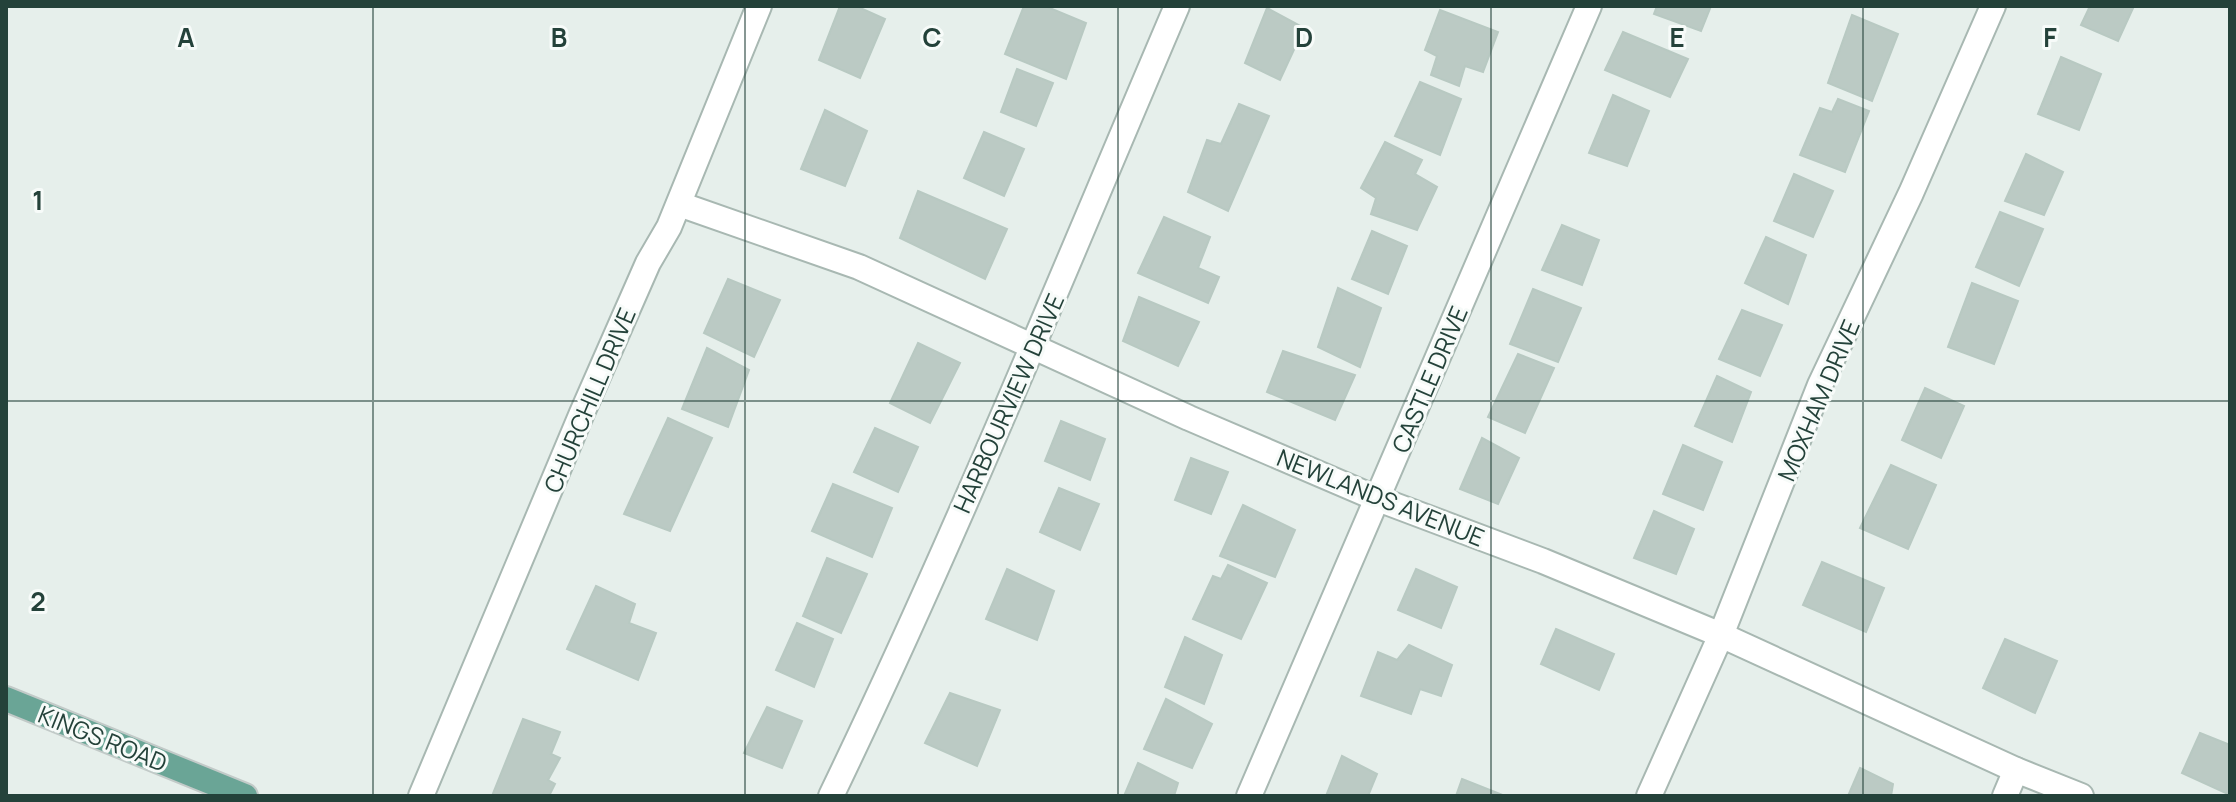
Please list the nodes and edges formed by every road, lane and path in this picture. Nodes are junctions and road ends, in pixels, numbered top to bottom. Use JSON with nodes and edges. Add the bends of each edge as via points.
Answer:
{"nodes":[{"id":1,"x":759,"y":6,"type":"edge"},
{"id":2,"x":1177,"y":6,"type":"edge"},
{"id":3,"x":1589,"y":6,"type":"edge"},
{"id":4,"x":1993,"y":6,"type":"edge"},
{"id":5,"x":679,"y":204,"type":"junction"},
{"id":6,"x":1033,"y":348,"type":"junction"},
{"id":7,"x":1378,"y":499,"type":"junction"},
{"id":8,"x":1721,"y":635,"type":"junction"},
{"id":9,"x":6,"y":699,"type":"edge"},
{"id":10,"x":2016,"y":770,"type":"junction"},
{"id":11,"x":245,"y":796,"type":"edge"},
{"id":12,"x":421,"y":796,"type":"edge"},
{"id":13,"x":831,"y":796,"type":"edge"},
{"id":14,"x":1249,"y":796,"type":"edge"},
{"id":15,"x":1649,"y":796,"type":"edge"},
{"id":16,"x":2005,"y":796,"type":"edge"},
{"id":17,"x":2081,"y":796,"type":"edge"}],
"edges":[{"from":1,"to":5,"type":"street","name":"CHURCHILL DRIVE"},
{"from":2,"to":6,"type":"street","name":"HARBOURVIEW DRIVE"},
{"from":3,"to":7,"type":"street","name":"CASTLE DRIVE"},
{"from":4,"to":8,"type":"street","name":"MOXHAM DRIVE","via":[[1820,385]]},
{"from":5,"to":6,"type":"street","name":"NEWLANDS AVENUE","via":[[859,267]]},
{"from":5,"to":12,"type":"street","name":"CHURCHILL DRIVE","via":[[582,413]]},
{"from":6,"to":7,"type":"street","name":"NEWLANDS AVENUE"},
{"from":6,"to":13,"type":"street","name":"HARBOURVIEW DRIVE"},
{"from":7,"to":8,"type":"street","name":"NEWLANDS AVENUE"},
{"from":7,"to":14,"type":"street","name":"CASTLE DRIVE"},
{"from":8,"to":10,"type":"street","name":"NEWLANDS AVENUE"},
{"from":8,"to":15,"type":"street","name":"MOXHAM DRIVE"},
{"from":9,"to":11,"type":"main road","name":"KINGS ROAD"},
{"from":10,"to":16,"type":"street"},
{"from":10,"to":17,"type":"street","name":"NEWLANDS AVENUE"}]}
